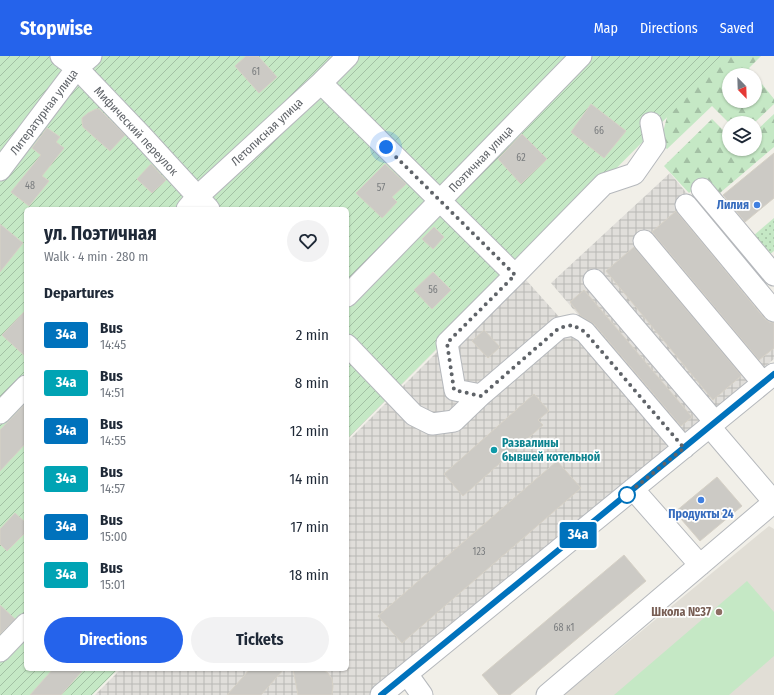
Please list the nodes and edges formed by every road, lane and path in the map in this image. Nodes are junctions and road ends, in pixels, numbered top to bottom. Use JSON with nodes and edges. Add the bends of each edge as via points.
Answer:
{"nodes":[{"id":1,"x":348,"y":56,"type":"edge"},
{"id":2,"x":581,"y":56,"type":"edge"},
{"id":3,"x":76,"y":60,"type":"edge"},
{"id":4,"x":321,"y":83,"type":"junction"},
{"id":5,"x":651,"y":123,"type":"dead end"},
{"id":6,"x":0,"y":170,"type":"edge"},
{"id":7,"x":702,"y":189,"type":"dead end"},
{"id":8,"x":441,"y":200,"type":"junction"},
{"id":9,"x":198,"y":205,"type":"edge"},
{"id":10,"x":686,"y":205,"type":"dead end"},
{"id":11,"x":644,"y":241,"type":"dead end"},
{"id":12,"x":515,"y":275,"type":"junction"},
{"id":13,"x":774,"y":275,"type":"edge"},
{"id":14,"x":594,"y":280,"type":"dead end"},
{"id":15,"x":349,"y":294,"type":"edge"},
{"id":16,"x":774,"y":311,"type":"edge"},
{"id":17,"x":349,"y":347,"type":"edge"},
{"id":18,"x":769,"y":378,"type":"edge"},
{"id":19,"x":24,"y":388,"type":"edge"},
{"id":20,"x":481,"y":396,"type":"junction"},
{"id":21,"x":0,"y":413,"type":"edge"},
{"id":22,"x":712,"y":424,"type":"junction"},
{"id":23,"x":684,"y":448,"type":"junction"},
{"id":24,"x":633,"y":489,"type":"junction"},
{"id":25,"x":774,"y":502,"type":"edge"},
{"id":26,"x":700,"y":565,"type":"junction"},
{"id":27,"x":24,"y":626,"type":"edge"},
{"id":28,"x":0,"y":651,"type":"edge"},
{"id":29,"x":407,"y":674,"type":"junction"},
{"id":30,"x":381,"y":695,"type":"edge"},
{"id":31,"x":422,"y":695,"type":"edge"},
{"id":32,"x":547,"y":695,"type":"edge"}],
"edges":[{"from":1,"to":4,"type":"street","name":"Летописная улица"},
{"from":2,"to":8,"type":"street","name":"Поэтичная улица"},
{"from":3,"to":6,"type":"street","name":"Литературная улица"},
{"from":3,"to":9,"type":"street","name":"Мифический переулок","via":[[147,141]]},
{"from":4,"to":8,"type":"street"},
{"from":4,"to":9,"type":"street","name":"Летописная улица"},
{"from":5,"to":12,"type":"street","via":[[655,144],[634,174],[604,184]]},
{"from":7,"to":13,"type":"street"},
{"from":8,"to":12,"type":"street"},
{"from":8,"to":15,"type":"street","name":"Поэтичная улица"},
{"from":10,"to":16,"type":"street"},
{"from":11,"to":18,"type":"street"},
{"from":12,"to":20,"type":"street","via":[[447,343],[454,390]]},
{"from":14,"to":22,"type":"street"},
{"from":17,"to":20,"type":"street","via":[[414,414],[432,424],[454,421]]},
{"from":18,"to":22,"type":"street"},
{"from":19,"to":21,"type":"street"},
{"from":20,"to":23,"type":"street","via":[[559,328],[573,325],[585,332]]},
{"from":22,"to":23,"type":"street"},
{"from":22,"to":25,"type":"street"},
{"from":23,"to":24,"type":"street"},
{"from":24,"to":26,"type":"street"},
{"from":24,"to":29,"type":"street"},
{"from":25,"to":26,"type":"street"},
{"from":26,"to":32,"type":"street"},
{"from":27,"to":28,"type":"street"},
{"from":29,"to":30,"type":"street"},
{"from":29,"to":31,"type":"street"}]}
